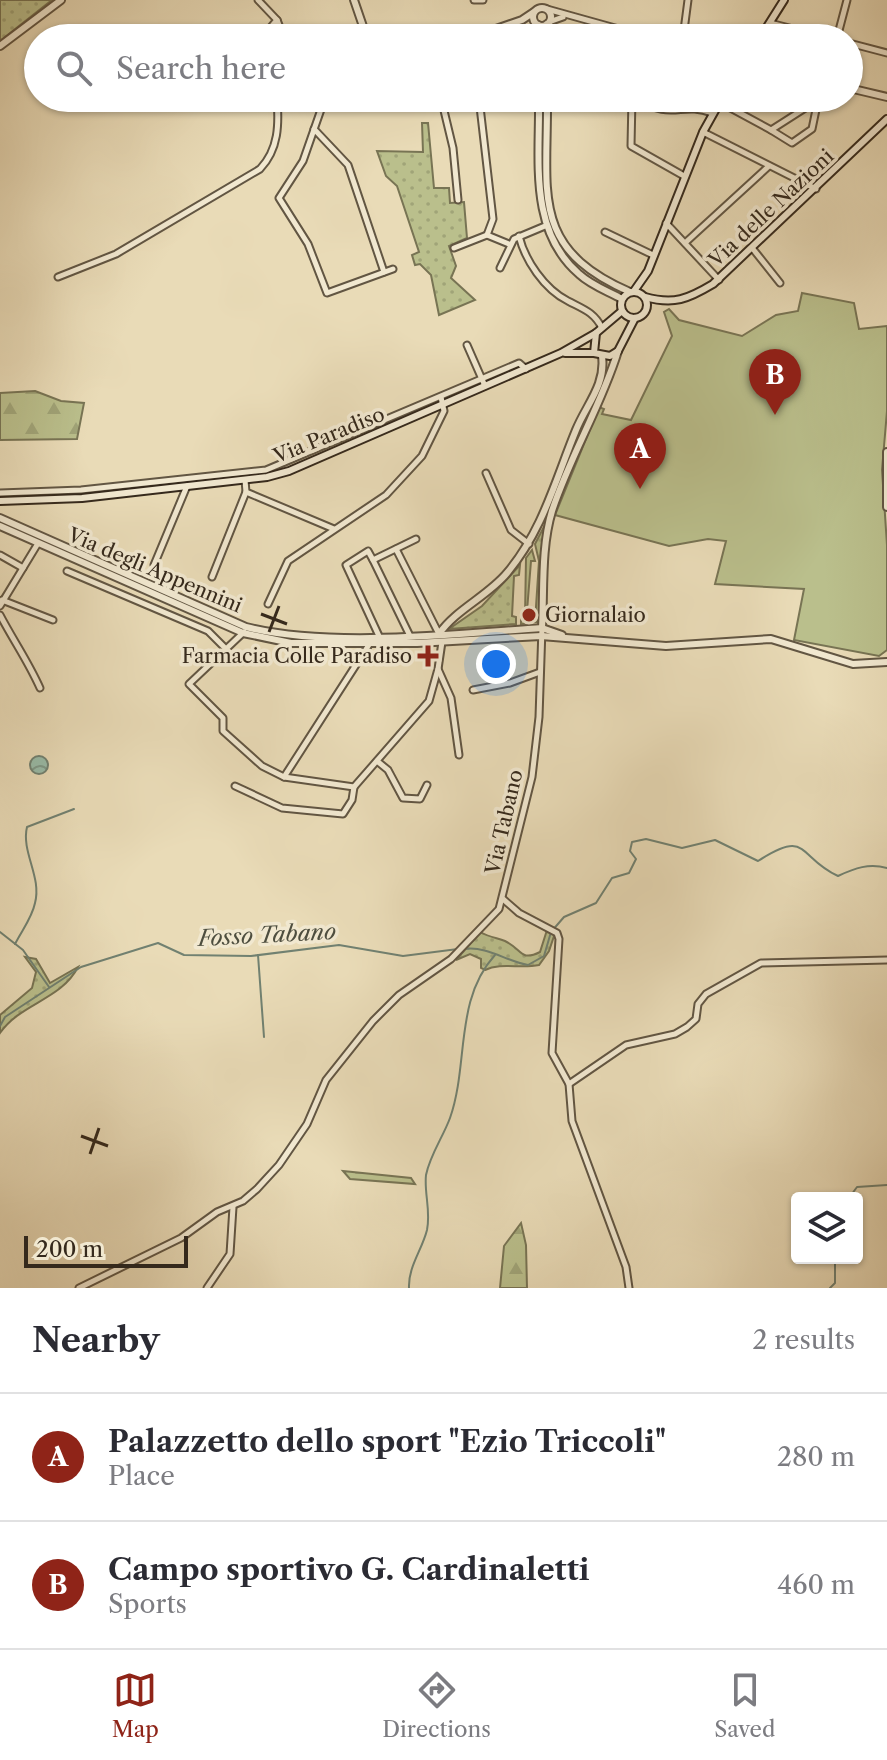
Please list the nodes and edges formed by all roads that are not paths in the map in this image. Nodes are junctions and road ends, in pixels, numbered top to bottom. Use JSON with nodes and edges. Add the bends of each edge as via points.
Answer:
{"nodes":[{"id":1,"x":61,"y":0,"type":"edge"},
{"id":2,"x":258,"y":0,"type":"edge"},
{"id":3,"x":354,"y":0,"type":"edge"},
{"id":4,"x":474,"y":0,"type":"edge"},
{"id":5,"x":483,"y":0,"type":"edge"},
{"id":6,"x":537,"y":0,"type":"edge"},
{"id":7,"x":546,"y":0,"type":"edge"},
{"id":8,"x":688,"y":0,"type":"edge"},
{"id":9,"x":784,"y":0,"type":"edge"},
{"id":10,"x":847,"y":0,"type":"edge"},
{"id":11,"x":546,"y":9,"type":"junction"},
{"id":12,"x":535,"y":11,"type":"junction"},
{"id":13,"x":566,"y":16,"type":"junction"},
{"id":14,"x":277,"y":20,"type":"junction"},
{"id":15,"x":522,"y":20,"type":"junction"},
{"id":16,"x":548,"y":23,"type":"junction"},
{"id":17,"x":770,"y":23,"type":"joint"},
{"id":18,"x":29,"y":24,"type":"edge"},
{"id":19,"x":274,"y":24,"type":"edge"},
{"id":20,"x":279,"y":24,"type":"edge"},
{"id":21,"x":362,"y":24,"type":"edge"},
{"id":22,"x":511,"y":24,"type":"edge"},
{"id":23,"x":536,"y":24,"type":"junction"},
{"id":24,"x":593,"y":24,"type":"edge"},
{"id":25,"x":685,"y":24,"type":"edge"},
{"id":26,"x":774,"y":24,"type":"edge"},
{"id":27,"x":841,"y":24,"type":"edge"},
{"id":28,"x":24,"y":28,"type":"edge"},
{"id":29,"x":2,"y":44,"type":"edge"},
{"id":30,"x":863,"y":47,"type":"edge"},
{"id":31,"x":887,"y":53,"type":"edge"},
{"id":32,"x":863,"y":91,"type":"edge"},
{"id":33,"x":887,"y":97,"type":"edge"},
{"id":34,"x":278,"y":112,"type":"edge"},
{"id":35,"x":320,"y":112,"type":"edge"},
{"id":36,"x":444,"y":112,"type":"edge"},
{"id":37,"x":481,"y":112,"type":"edge"},
{"id":38,"x":539,"y":112,"type":"edge"},
{"id":39,"x":547,"y":112,"type":"edge"},
{"id":40,"x":633,"y":112,"type":"edge"},
{"id":41,"x":708,"y":112,"type":"edge"},
{"id":42,"x":741,"y":112,"type":"edge"},
{"id":43,"x":799,"y":112,"type":"edge"},
{"id":44,"x":817,"y":112,"type":"edge"},
{"id":45,"x":712,"y":113,"type":"joint"},
{"id":46,"x":887,"y":119,"type":"edge"},
{"id":47,"x":314,"y":129,"type":"junction"},
{"id":48,"x":771,"y":130,"type":"junction"},
{"id":49,"x":703,"y":132,"type":"junction"},
{"id":50,"x":769,"y":166,"type":"junction"},
{"id":51,"x":684,"y":176,"type":"junction"},
{"id":52,"x":816,"y":189,"type":"junction"},
{"id":53,"x":458,"y":200,"type":"dead end"},
{"id":54,"x":665,"y":223,"type":"junction"},
{"id":55,"x":545,"y":226,"type":"junction"},
{"id":56,"x":605,"y":232,"type":"dead end"},
{"id":57,"x":487,"y":235,"type":"junction"},
{"id":58,"x":519,"y":236,"type":"junction"},
{"id":59,"x":685,"y":243,"type":"junction"},
{"id":60,"x":509,"y":244,"type":"junction"},
{"id":61,"x":454,"y":248,"type":"dead end"},
{"id":62,"x":753,"y":249,"type":"junction"},
{"id":63,"x":653,"y":255,"type":"junction"},
{"id":64,"x":500,"y":268,"type":"dead end"},
{"id":65,"x":393,"y":269,"type":"dead end"},
{"id":66,"x":384,"y":272,"type":"junction"},
{"id":67,"x":58,"y":277,"type":"dead end"},
{"id":68,"x":719,"y":280,"type":"junction"},
{"id":69,"x":780,"y":283,"type":"dead end"},
{"id":70,"x":638,"y":294,"type":"junction"},
{"id":71,"x":622,"y":299,"type":"junction"},
{"id":72,"x":622,"y":311,"type":"junction"},
{"id":73,"x":635,"y":318,"type":"junction"},
{"id":74,"x":602,"y":328,"type":"junction"},
{"id":75,"x":596,"y":333,"type":"junction"},
{"id":76,"x":467,"y":345,"type":"dead end"},
{"id":77,"x":618,"y":351,"type":"junction"},
{"id":78,"x":561,"y":353,"type":"junction"},
{"id":79,"x":594,"y":353,"type":"junction"},
{"id":80,"x":602,"y":356,"type":"junction"},
{"id":81,"x":483,"y":383,"type":"junction"},
{"id":82,"x":442,"y":400,"type":"junction"},
{"id":83,"x":887,"y":452,"type":"edge"},
{"id":84,"x":486,"y":473,"type":"dead end"},
{"id":85,"x":886,"y":474,"type":"edge"},
{"id":86,"x":245,"y":480,"type":"junction"},
{"id":87,"x":187,"y":486,"type":"junction"},
{"id":88,"x":246,"y":492,"type":"junction"},
{"id":89,"x":81,"y":494,"type":"junction"},
{"id":90,"x":0,"y":499,"type":"edge"},
{"id":91,"x":887,"y":507,"type":"edge"},
{"id":92,"x":0,"y":518,"type":"edge"},
{"id":93,"x":0,"y":526,"type":"edge"},
{"id":94,"x":335,"y":530,"type":"junction"},
{"id":95,"x":416,"y":539,"type":"dead end"},
{"id":96,"x":529,"y":544,"type":"junction"},
{"id":97,"x":37,"y":545,"type":"junction"},
{"id":98,"x":396,"y":549,"type":"junction"},
{"id":99,"x":0,"y":555,"type":"edge"},
{"id":100,"x":373,"y":560,"type":"junction"},
{"id":101,"x":154,"y":565,"type":"dead end"},
{"id":102,"x":23,"y":568,"type":"junction"},
{"id":103,"x":67,"y":571,"type":"dead end"},
{"id":104,"x":212,"y":577,"type":"dead end"},
{"id":105,"x":1,"y":603,"type":"edge"},
{"id":106,"x":268,"y":604,"type":"dead end"},
{"id":107,"x":0,"y":615,"type":"edge"},
{"id":108,"x":53,"y":620,"type":"dead end"},
{"id":109,"x":542,"y":628,"type":"junction"},
{"id":110,"x":245,"y":630,"type":"junction"},
{"id":111,"x":439,"y":634,"type":"junction"},
{"id":112,"x":376,"y":636,"type":"junction"},
{"id":113,"x":410,"y":636,"type":"junction"},
{"id":114,"x":541,"y":636,"type":"junction"},
{"id":115,"x":569,"y":638,"type":"junction"},
{"id":116,"x":442,"y":642,"type":"junction"},
{"id":117,"x":371,"y":644,"type":"junction"},
{"id":118,"x":226,"y":649,"type":"junction"},
{"id":119,"x":885,"y":661,"type":"edge"},
{"id":120,"x":438,"y":669,"type":"junction"},
{"id":121,"x":540,"y":672,"type":"junction"},
{"id":122,"x":40,"y":688,"type":"dead end"},
{"id":123,"x":473,"y":690,"type":"dead end"},
{"id":124,"x":459,"y":755,"type":"dead end"},
{"id":125,"x":377,"y":761,"type":"junction"},
{"id":126,"x":284,"y":777,"type":"junction"},
{"id":127,"x":427,"y":785,"type":"dead end"},
{"id":128,"x":235,"y":786,"type":"dead end"},
{"id":129,"x":354,"y":787,"type":"junction"},
{"id":130,"x":503,"y":899,"type":"junction"},
{"id":131,"x":887,"y":960,"type":"edge"},
{"id":132,"x":569,"y":1084,"type":"junction"},
{"id":133,"x":233,"y":1207,"type":"junction"},
{"id":134,"x":79,"y":1288,"type":"edge"},
{"id":135,"x":207,"y":1288,"type":"edge"},
{"id":136,"x":629,"y":1288,"type":"edge"}],
"edges":[{"from":1,"to":18,"type":"street"},
{"from":2,"to":14,"type":"street"},
{"from":3,"to":21,"type":"street"},
{"from":4,"to":5,"type":"street"},
{"from":6,"to":12,"type":"street"},
{"from":7,"to":11,"type":"street"},
{"from":8,"to":25,"type":"street"},
{"from":9,"to":17,"type":"street"},
{"from":10,"to":27,"type":"street"},
{"from":11,"to":12,"type":"street"},
{"from":11,"to":13,"type":"street"},
{"from":11,"to":16,"type":"street"},
{"from":12,"to":15,"type":"street"},
{"from":12,"to":23,"type":"street"},
{"from":13,"to":16,"type":"street"},
{"from":13,"to":24,"type":"street"},
{"from":14,"to":19,"type":"street"},
{"from":14,"to":20,"type":"street"},
{"from":15,"to":22,"type":"street"},
{"from":15,"to":23,"type":"street"},
{"from":16,"to":23,"type":"street"},
{"from":17,"to":26,"type":"street"},
{"from":28,"to":29,"type":"street"},
{"from":30,"to":31,"type":"street"},
{"from":32,"to":33,"type":"street"},
{"from":34,"to":67,"type":"street","via":[[268,161],[260,169],[116,254]]},
{"from":35,"to":47,"type":"street"},
{"from":36,"to":53,"type":"street"},
{"from":37,"to":57,"type":"street","via":[[493,219]]},
{"from":38,"to":55,"type":"street"},
{"from":39,"to":70,"type":"street","via":[[549,201],[558,234],[587,272]]},
{"from":40,"to":51,"type":"street","via":[[631,146]]},
{"from":41,"to":45,"type":"street"},
{"from":42,"to":48,"type":"street"},
{"from":43,"to":48,"type":"street"},
{"from":44,"to":48,"type":"street","via":[[812,129],[792,143]]},
{"from":45,"to":49,"type":"street"},
{"from":46,"to":52,"type":"street","name":"Via delle Nazioni"},
{"from":47,"to":66,"type":"street","via":[[348,165]]},
{"from":47,"to":66,"type":"street","via":[[303,161],[279,198],[308,244],[327,293]]},
{"from":49,"to":50,"type":"street"},
{"from":49,"to":51,"type":"street"},
{"from":50,"to":52,"type":"street"},
{"from":50,"to":59,"type":"street"},
{"from":51,"to":54,"type":"street"},
{"from":52,"to":62,"type":"street","name":"Via delle Nazioni"},
{"from":54,"to":59,"type":"street"},
{"from":54,"to":63,"type":"street"},
{"from":55,"to":58,"type":"street"},
{"from":55,"to":71,"type":"street","via":[[579,275]]},
{"from":56,"to":63,"type":"street"},
{"from":57,"to":60,"type":"street"},
{"from":57,"to":61,"type":"street"},
{"from":58,"to":60,"type":"street"},
{"from":58,"to":74,"type":"street","via":[[534,269]]},
{"from":59,"to":68,"type":"street"},
{"from":60,"to":64,"type":"street"},
{"from":62,"to":68,"type":"street","name":"Via delle Nazioni"},
{"from":62,"to":69,"type":"street"},
{"from":63,"to":70,"type":"street"},
{"from":65,"to":66,"type":"street"},
{"from":68,"to":70,"type":"street","name":"Via delle Nazioni","via":[[687,300],[667,303]]},
{"from":70,"to":71,"type":"street"},
{"from":70,"to":73,"type":"street","name":"Via Tabano","via":[[646,312]]},
{"from":71,"to":72,"type":"street"},
{"from":72,"to":73,"type":"street"},
{"from":72,"to":74,"type":"street","name":"Via Paradiso"},
{"from":73,"to":77,"type":"street","name":"Via Tabano"},
{"from":74,"to":75,"type":"street","name":"Via Paradiso"},
{"from":75,"to":78,"type":"street","name":"Via Paradiso"},
{"from":75,"to":79,"type":"street"},
{"from":76,"to":81,"type":"street"},
{"from":77,"to":80,"type":"street"},
{"from":77,"to":109,"type":"street","name":"Via Tabano","via":[[552,512]]},
{"from":78,"to":79,"type":"street"},
{"from":78,"to":81,"type":"street","name":"Via Paradiso"},
{"from":79,"to":80,"type":"street"},
{"from":80,"to":96,"type":"street","via":[[603,376]]},
{"from":81,"to":82,"type":"street","name":"Via Paradiso"},
{"from":82,"to":86,"type":"street","name":"Via Paradiso","via":[[289,471]]},
{"from":82,"to":89,"type":"street","via":[[266,470]]},
{"from":82,"to":94,"type":"street","via":[[444,411],[422,456],[394,488]]},
{"from":83,"to":85,"type":"street"},
{"from":84,"to":96,"type":"street","via":[[511,530]]},
{"from":85,"to":91,"type":"street"},
{"from":86,"to":87,"type":"street","name":"Via Paradiso"},
{"from":86,"to":88,"type":"street"},
{"from":87,"to":89,"type":"street","name":"Via Paradiso"},
{"from":87,"to":101,"type":"street"},
{"from":88,"to":94,"type":"street"},
{"from":88,"to":104,"type":"street"},
{"from":89,"to":90,"type":"street","name":"Via Paradiso"},
{"from":92,"to":110,"type":"street","name":"Via degli Appennini"},
{"from":93,"to":97,"type":"street","name":"Via degli Appennini"},
{"from":94,"to":106,"type":"street","via":[[288,561]]},
{"from":95,"to":98,"type":"street"},
{"from":96,"to":111,"type":"street","via":[[492,590]]},
{"from":97,"to":102,"type":"street","name":"Via degli Appennini"},
{"from":97,"to":110,"type":"street","name":"Via degli Appennini"},
{"from":98,"to":100,"type":"street"},
{"from":98,"to":111,"type":"street"},
{"from":99,"to":102,"type":"street"},
{"from":100,"to":112,"type":"street","via":[[368,551],[346,565]]},
{"from":100,"to":113,"type":"street"},
{"from":102,"to":105,"type":"street","name":"Via degli Appennini"},
{"from":103,"to":118,"type":"street","via":[[208,631]]},
{"from":105,"to":108,"type":"street"},
{"from":107,"to":122,"type":"street"},
{"from":109,"to":111,"type":"street","name":"Via degli Appennini"},
{"from":109,"to":114,"type":"street","name":"Via Tabano"},
{"from":109,"to":115,"type":"street"},
{"from":110,"to":112,"type":"street","name":"Via degli Appennini"},
{"from":110,"to":117,"type":"street","name":"Via degli Appennini","via":[[291,643]]},
{"from":110,"to":118,"type":"street"},
{"from":111,"to":113,"type":"street","name":"Via degli Appennini"},
{"from":111,"to":116,"type":"street"},
{"from":112,"to":113,"type":"street","name":"Via degli Appennini"},
{"from":112,"to":117,"type":"street"},
{"from":114,"to":115,"type":"street","name":"Via degli Appennini"},
{"from":114,"to":116,"type":"street","name":"Via degli Appennini"},
{"from":114,"to":121,"type":"street","name":"Via Tabano"},
{"from":115,"to":119,"type":"street","via":[[666,646],[771,639],[853,664]]},
{"from":116,"to":117,"type":"street","name":"Via degli Appennini"},
{"from":116,"to":120,"type":"street"},
{"from":117,"to":126,"type":"street"},
{"from":118,"to":126,"type":"street","via":[[189,684],[223,718],[223,731],[262,766]]},
{"from":120,"to":124,"type":"street","via":[[451,698]]},
{"from":120,"to":125,"type":"street","via":[[429,701]]},
{"from":121,"to":123,"type":"street"},
{"from":121,"to":130,"type":"street","name":"Via Tabano","via":[[532,777]]},
{"from":125,"to":127,"type":"street","via":[[403,798],[420,799]]},
{"from":125,"to":129,"type":"street"},
{"from":126,"to":129,"type":"street"},
{"from":128,"to":129,"type":"street","via":[[282,808],[343,814]]},
{"from":130,"to":132,"type":"street","via":[[557,933],[551,1046]]},
{"from":130,"to":133,"type":"street","name":"Via Tabano","via":[[457,953],[373,1021],[326,1080],[307,1124],[279,1165]]},
{"from":131,"to":132,"type":"street","via":[[761,963],[706,994],[687,1027],[626,1045]]},
{"from":132,"to":136,"type":"street","via":[[572,1121],[621,1252]]},
{"from":133,"to":134,"type":"street","name":"Via Tabano"},
{"from":133,"to":135,"type":"street","via":[[230,1254]]}]}
